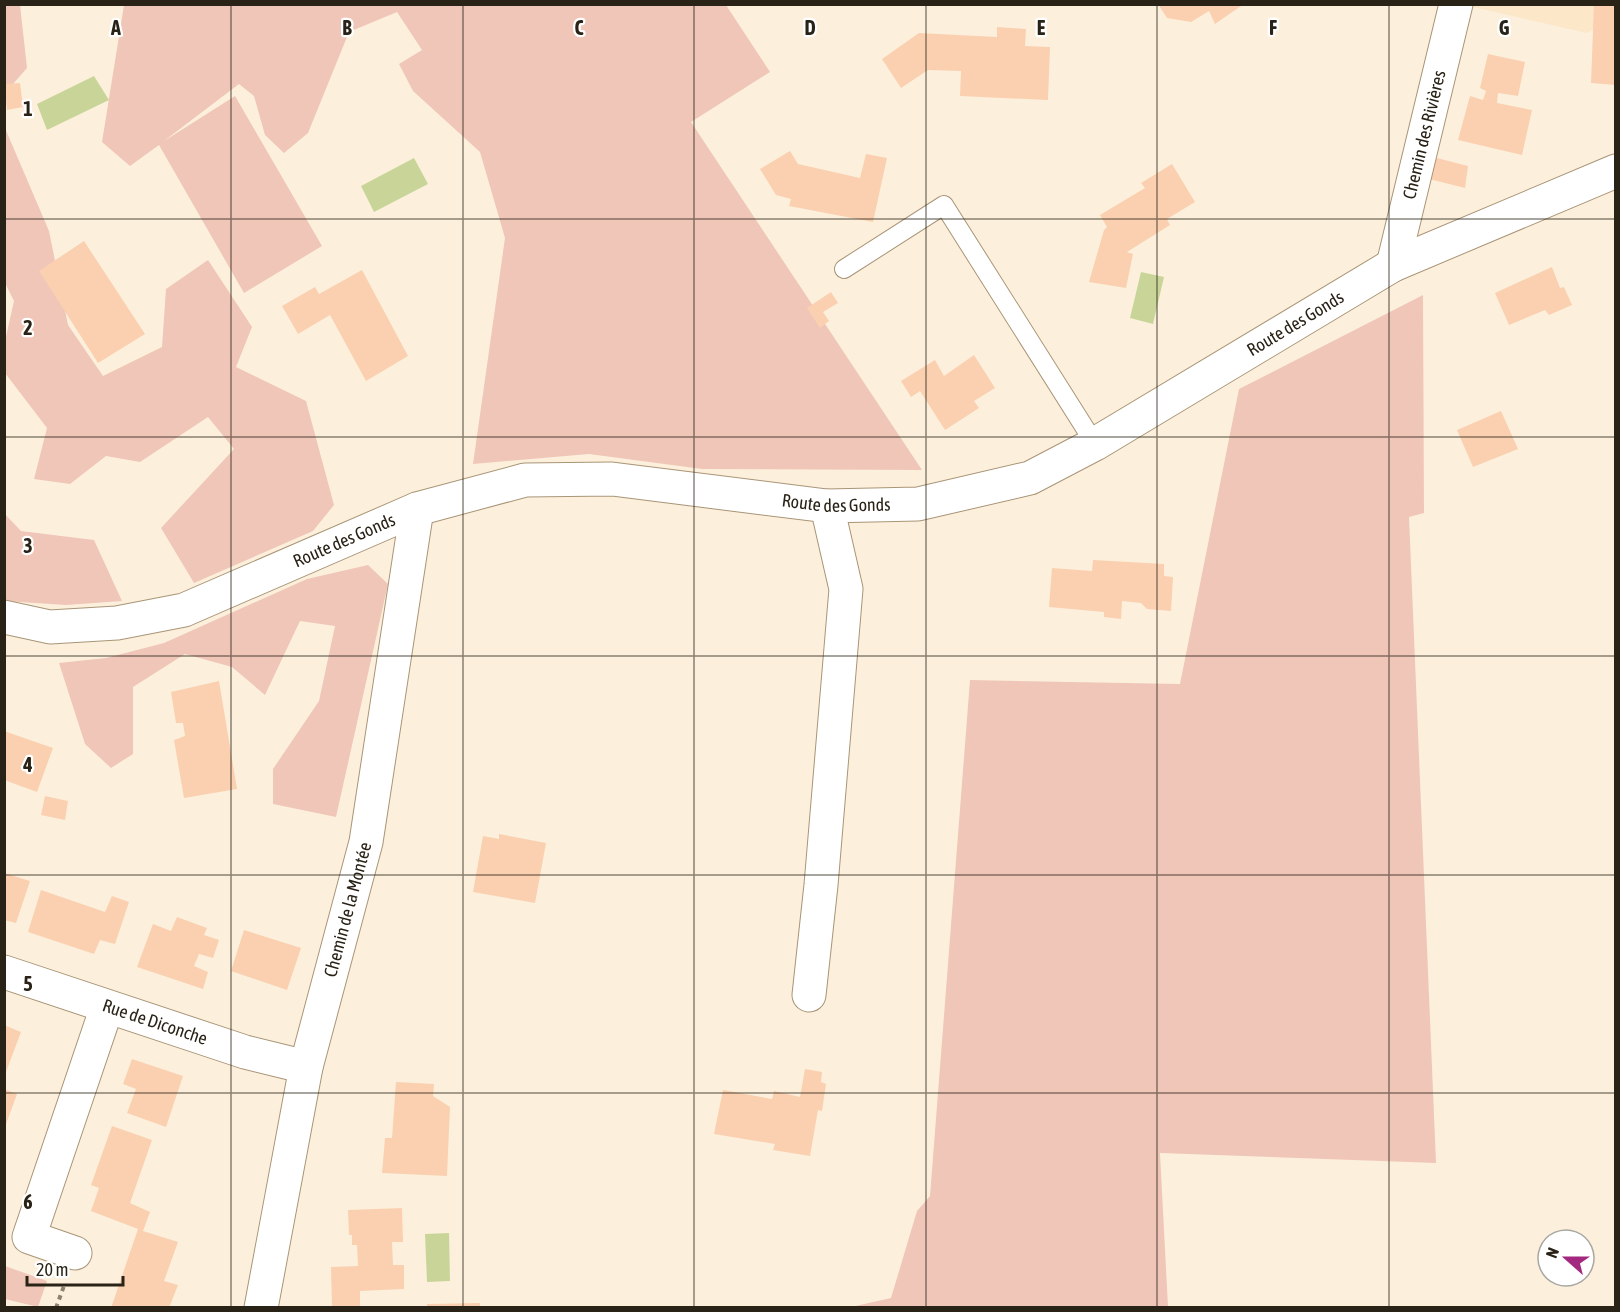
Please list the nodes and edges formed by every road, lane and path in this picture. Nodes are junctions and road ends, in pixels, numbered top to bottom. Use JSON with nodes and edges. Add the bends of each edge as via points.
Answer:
{"nodes":[{"id":1,"x":1456,"y":4,"type":"edge"},
{"id":2,"x":1616,"y":171,"type":"edge"},
{"id":3,"x":1393,"y":265,"type":"junction"},
{"id":4,"x":844,"y":269,"type":"dead end"},
{"id":5,"x":1095,"y":444,"type":"junction"},
{"id":6,"x":827,"y":506,"type":"junction"},
{"id":7,"x":417,"y":510,"type":"junction"},
{"id":8,"x":4,"y":617,"type":"edge"},
{"id":9,"x":4,"y":972,"type":"edge"},
{"id":10,"x":809,"y":995,"type":"dead end"},
{"id":11,"x":107,"y":1007,"type":"junction"},
{"id":12,"x":306,"y":1067,"type":"junction"},
{"id":13,"x":75,"y":1253,"type":"dead end"},
{"id":14,"x":261,"y":1308,"type":"edge"}],
"edges":[{"from":1,"to":3,"type":"street","name":"Chemin des Rivières"},
{"from":2,"to":3,"type":"street","name":"Route des Gonds"},
{"from":3,"to":5,"type":"street","name":"Route des Gonds"},
{"from":4,"to":5,"type":"lane","via":[[944,205]]},
{"from":5,"to":6,"type":"street","name":"Route des Gonds","via":[[1019,481],[918,504]]},
{"from":6,"to":7,"type":"street","name":"Route des Gonds","via":[[591,479],[525,480]]},
{"from":6,"to":10,"type":"street","via":[[846,590]]},
{"from":7,"to":8,"type":"street","name":"Route des Gonds","via":[[184,610],[117,623],[50,627]]},
{"from":7,"to":12,"type":"street","name":"Chemin de la Montée","via":[[366,842]]},
{"from":9,"to":11,"type":"street","name":"Rue de Diconche"},
{"from":11,"to":12,"type":"street","name":"Rue de Diconche","via":[[245,1052]]},
{"from":11,"to":13,"type":"street","via":[[29,1237]]},
{"from":12,"to":14,"type":"street","name":"Chemin de la Montée"}]}
